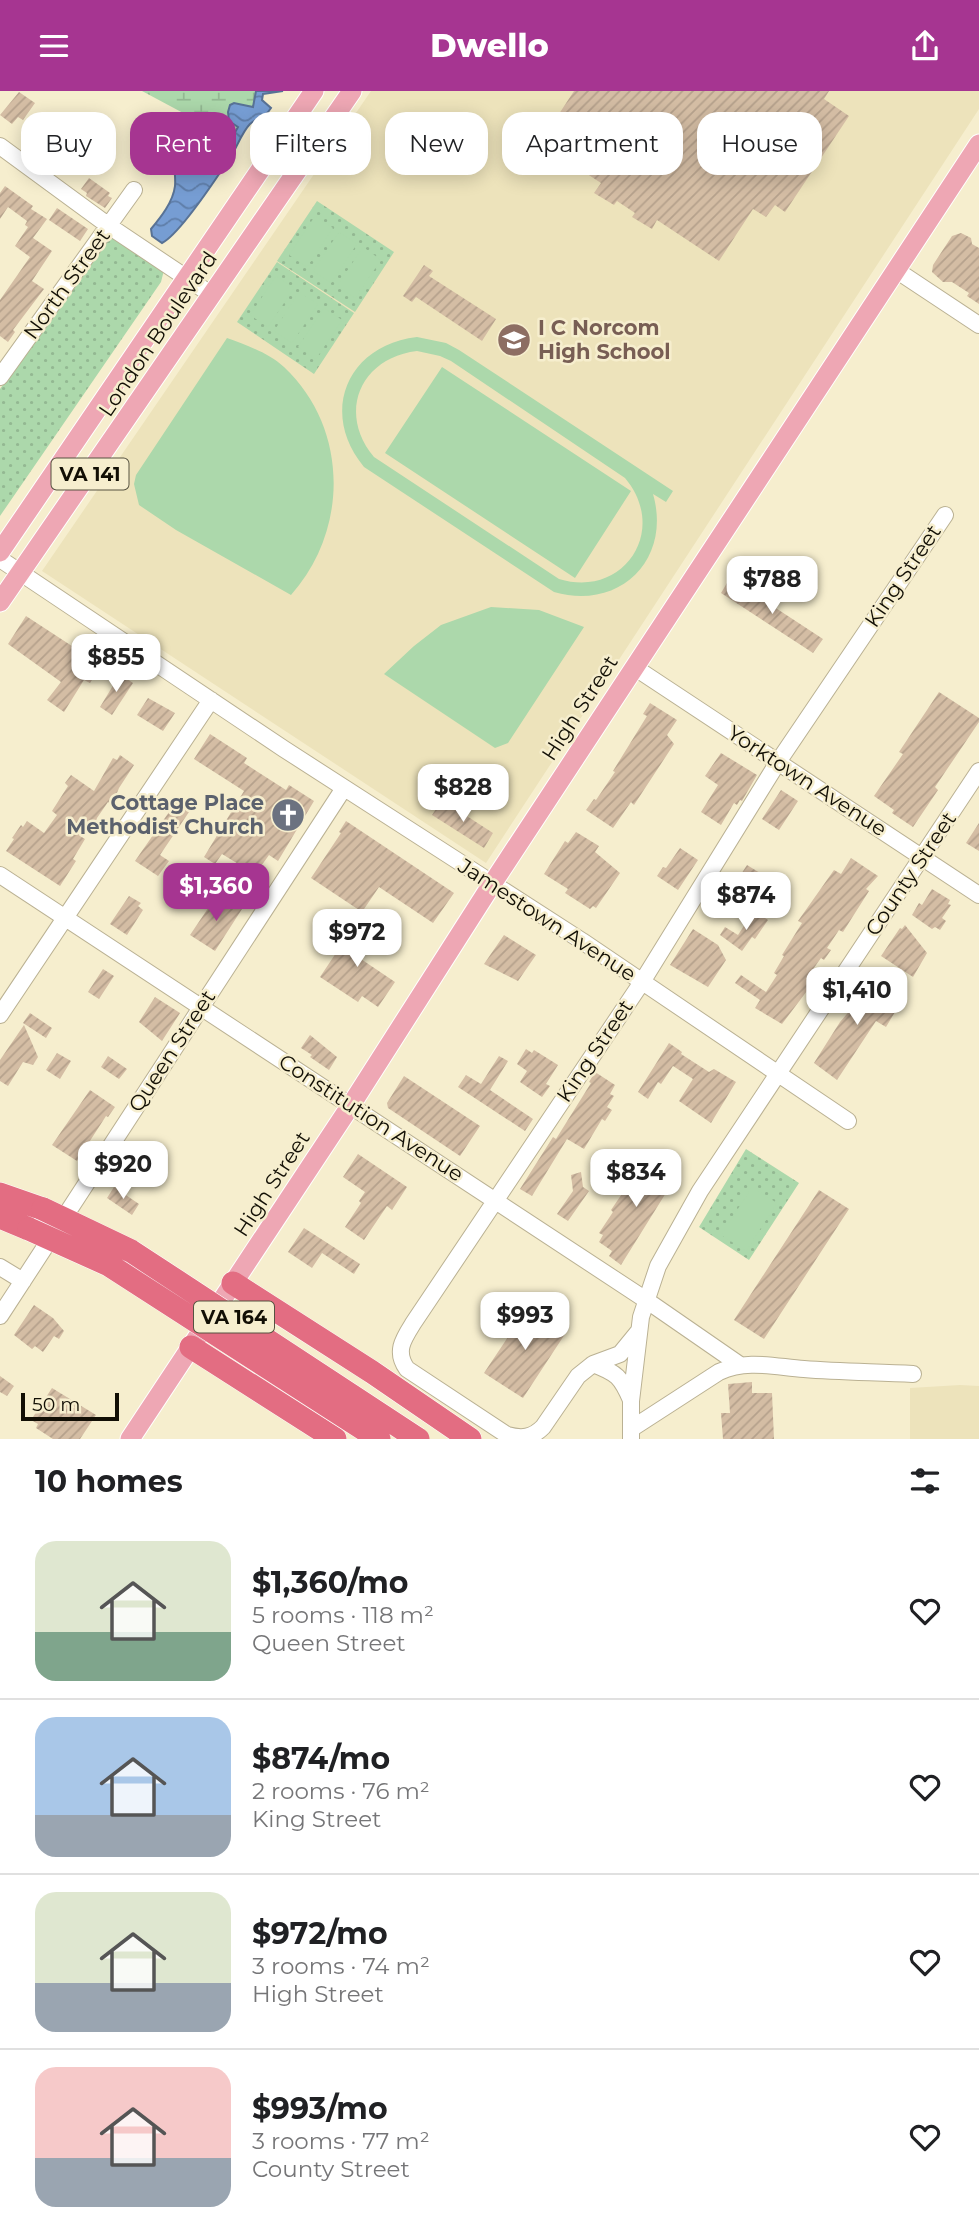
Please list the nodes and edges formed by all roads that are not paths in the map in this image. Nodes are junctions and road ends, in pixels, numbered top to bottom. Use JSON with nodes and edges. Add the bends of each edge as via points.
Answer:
{"nodes":[{"id":1,"x":314,"y":91,"type":"edge"},
{"id":2,"x":352,"y":91,"type":"edge"},
{"id":3,"x":979,"y":144,"type":"edge"},
{"id":4,"x":0,"y":146,"type":"edge"},
{"id":5,"x":134,"y":190,"type":"dead end"},
{"id":6,"x":109,"y":226,"type":"junction"},
{"id":7,"x":896,"y":270,"type":"junction"},
{"id":8,"x":185,"y":277,"type":"junction"},
{"id":9,"x":212,"y":295,"type":"junction"},
{"id":10,"x":979,"y":325,"type":"edge"},
{"id":11,"x":0,"y":377,"type":"edge"},
{"id":12,"x":945,"y":515,"type":"dead end"},
{"id":13,"x":0,"y":552,"type":"edge"},
{"id":14,"x":0,"y":559,"type":"edge"},
{"id":15,"x":21,"y":573,"type":"junction"},
{"id":16,"x":0,"y":602,"type":"edge"},
{"id":17,"x":635,"y":667,"type":"junction"},
{"id":18,"x":211,"y":700,"type":"junction"},
{"id":19,"x":778,"y":762,"type":"junction"},
{"id":20,"x":979,"y":771,"type":"edge"},
{"id":21,"x":344,"y":788,"type":"junction"},
{"id":22,"x":923,"y":858,"type":"junction"},
{"id":23,"x":0,"y":875,"type":"edge"},
{"id":24,"x":492,"y":884,"type":"junction"},
{"id":25,"x":979,"y":895,"type":"edge"},
{"id":26,"x":65,"y":918,"type":"junction"},
{"id":27,"x":642,"y":982,"type":"junction"},
{"id":28,"x":201,"y":1006,"type":"junction"},
{"id":29,"x":0,"y":1015,"type":"edge"},
{"id":30,"x":778,"y":1072,"type":"junction"},
{"id":31,"x":351,"y":1105,"type":"junction"},
{"id":32,"x":849,"y":1121,"type":"dead end"},
{"id":33,"x":0,"y":1194,"type":"edge"},
{"id":34,"x":495,"y":1199,"type":"junction"},
{"id":35,"x":0,"y":1217,"type":"edge"},
{"id":36,"x":0,"y":1266,"type":"edge"},
{"id":37,"x":23,"y":1281,"type":"junction"},
{"id":38,"x":233,"y":1283,"type":"junction"},
{"id":39,"x":646,"y":1300,"type":"junction"},
{"id":40,"x":0,"y":1316,"type":"edge"},
{"id":41,"x":640,"y":1331,"type":"junction"},
{"id":42,"x":191,"y":1347,"type":"junction"},
{"id":43,"x":593,"y":1364,"type":"junction"},
{"id":44,"x":740,"y":1365,"type":"junction"},
{"id":45,"x":913,"y":1374,"type":"dead end"},
{"id":46,"x":631,"y":1401,"type":"junction"},
{"id":47,"x":631,"y":1434,"type":"edge"},
{"id":48,"x":130,"y":1439,"type":"edge"},
{"id":49,"x":335,"y":1439,"type":"edge"},
{"id":50,"x":379,"y":1439,"type":"edge"},
{"id":51,"x":418,"y":1439,"type":"edge"},
{"id":52,"x":470,"y":1439,"type":"edge"}],
"edges":[{"from":1,"to":8,"type":"main road","name":"London Boulevard","number":"VA 141"},
{"from":2,"to":9,"type":"main road","name":"London Boulevard","number":"VA 141"},
{"from":3,"to":7,"type":"main road","name":"High Street"},
{"from":4,"to":6,"type":"street"},
{"from":5,"to":6,"type":"street","name":"North Street"},
{"from":6,"to":8,"type":"street"},
{"from":6,"to":11,"type":"street","name":"North Street"},
{"from":7,"to":10,"type":"street"},
{"from":7,"to":17,"type":"main road","name":"High Street"},
{"from":8,"to":9,"type":"street"},
{"from":8,"to":13,"type":"main road","name":"London Boulevard","number":"VA 141"},
{"from":9,"to":15,"type":"main road","name":"London Boulevard","number":"VA 141"},
{"from":12,"to":19,"type":"street","name":"King Street"},
{"from":14,"to":15,"type":"street","name":"Jamestown Avenue"},
{"from":15,"to":16,"type":"main road","name":"London Boulevard","number":"VA 141"},
{"from":15,"to":18,"type":"street","name":"Jamestown Avenue"},
{"from":17,"to":19,"type":"street","name":"Yorktown Avenue"},
{"from":17,"to":24,"type":"main road","name":"High Street"},
{"from":18,"to":21,"type":"street","name":"Jamestown Avenue"},
{"from":18,"to":26,"type":"street"},
{"from":19,"to":22,"type":"street","name":"Yorktown Avenue"},
{"from":19,"to":27,"type":"street","name":"King Street"},
{"from":20,"to":22,"type":"street","name":"County Street"},
{"from":21,"to":24,"type":"street","name":"Jamestown Avenue"},
{"from":21,"to":28,"type":"street","name":"Queen Street"},
{"from":22,"to":25,"type":"street","name":"Yorktown Avenue"},
{"from":22,"to":30,"type":"street","name":"County Street"},
{"from":23,"to":26,"type":"street","name":"Constitution Avenue"},
{"from":24,"to":27,"type":"street","name":"Jamestown Avenue"},
{"from":24,"to":31,"type":"main road","name":"High Street"},
{"from":26,"to":28,"type":"street","name":"Constitution Avenue"},
{"from":26,"to":29,"type":"street"},
{"from":27,"to":30,"type":"street","name":"Jamestown Avenue"},
{"from":27,"to":34,"type":"street","name":"King Street"},
{"from":28,"to":31,"type":"street","name":"Constitution Avenue"},
{"from":28,"to":37,"type":"street","name":"Queen Street"},
{"from":30,"to":32,"type":"street","name":"Jamestown Avenue"},
{"from":30,"to":39,"type":"street","name":"County Street","via":[[679,1226]]},
{"from":31,"to":34,"type":"street","name":"Constitution Avenue"},
{"from":31,"to":38,"type":"main road","name":"High Street"},
{"from":33,"to":51,"type":"highway","number":"VA 164","bridge":true,"via":[[43,1209],[163,1271]]},
{"from":34,"to":39,"type":"street","name":"Constitution Avenue"},
{"from":34,"to":43,"type":"street","name":"King Street","via":[[402,1340],[401,1361],[507,1435],[524,1439],[543,1427],[578,1376]]},
{"from":35,"to":50,"type":"highway","number":"VA 164","bridge":true,"via":[[109,1265]]},
{"from":36,"to":37,"type":"street"},
{"from":37,"to":40,"type":"street","name":"Queen Street"},
{"from":38,"to":42,"type":"main road","name":"High Street"},
{"from":38,"to":52,"type":"highway"},
{"from":39,"to":41,"type":"street","name":"County Street"},
{"from":39,"to":44,"type":"street","name":"Constitution Avenue"},
{"from":41,"to":43,"type":"street","via":[[620,1354]]},
{"from":41,"to":46,"type":"street","name":"County Street"},
{"from":42,"to":48,"type":"main road","name":"High Street"},
{"from":42,"to":49,"type":"highway"},
{"from":43,"to":46,"type":"street","via":[[622,1380]]},
{"from":44,"to":45,"type":"street"},
{"from":44,"to":47,"type":"street","via":[[721,1371]]},
{"from":46,"to":47,"type":"street","name":"County Street"}]}
